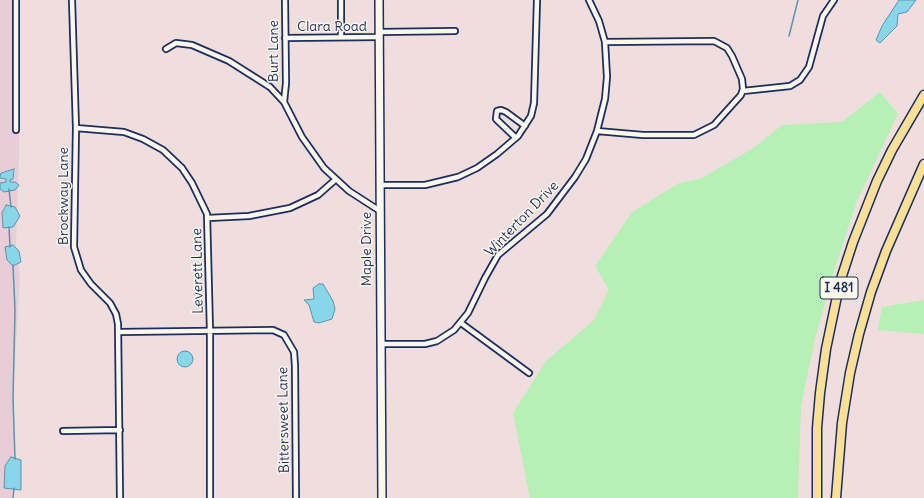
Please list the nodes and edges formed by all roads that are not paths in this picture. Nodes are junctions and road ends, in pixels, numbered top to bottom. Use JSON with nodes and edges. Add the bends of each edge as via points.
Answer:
{"nodes":[{"id":1,"x":16,"y":0,"type":"edge"},
{"id":2,"x":72,"y":0,"type":"edge"},
{"id":3,"x":285,"y":0,"type":"edge"},
{"id":4,"x":341,"y":0,"type":"edge"},
{"id":5,"x":379,"y":0,"type":"edge"},
{"id":6,"x":536,"y":0,"type":"edge"},
{"id":7,"x":590,"y":0,"type":"edge"},
{"id":8,"x":834,"y":0,"type":"edge"},
{"id":9,"x":455,"y":31,"type":"dead end"},
{"id":10,"x":379,"y":34,"type":"junction"},
{"id":11,"x":285,"y":38,"type":"junction"},
{"id":12,"x":340,"y":38,"type":"junction"},
{"id":13,"x":605,"y":42,"type":"junction"},
{"id":14,"x":166,"y":49,"type":"dead end"},
{"id":15,"x":743,"y":91,"type":"junction"},
{"id":16,"x":924,"y":95,"type":"edge"},
{"id":17,"x":284,"y":102,"type":"junction"},
{"id":18,"x":525,"y":126,"type":"junction"},
{"id":19,"x":76,"y":128,"type":"junction"},
{"id":20,"x":16,"y":130,"type":"dead end"},
{"id":21,"x":597,"y":131,"type":"junction"},
{"id":22,"x":516,"y":138,"type":"junction"},
{"id":23,"x":924,"y":164,"type":"edge"},
{"id":24,"x":335,"y":180,"type":"junction"},
{"id":25,"x":380,"y":185,"type":"junction"},
{"id":26,"x":380,"y":211,"type":"junction"},
{"id":27,"x":208,"y":218,"type":"junction"},
{"id":28,"x":461,"y":323,"type":"junction"},
{"id":29,"x":210,"y":331,"type":"junction"},
{"id":30,"x":119,"y":332,"type":"junction"},
{"id":31,"x":381,"y":344,"type":"junction"},
{"id":32,"x":529,"y":373,"type":"dead end"},
{"id":33,"x":120,"y":430,"type":"junction"},
{"id":34,"x":62,"y":431,"type":"dead end"},
{"id":35,"x":120,"y":498,"type":"edge"},
{"id":36,"x":210,"y":498,"type":"edge"},
{"id":37,"x":296,"y":498,"type":"edge"},
{"id":38,"x":382,"y":498,"type":"edge"},
{"id":39,"x":817,"y":498,"type":"edge"},
{"id":40,"x":836,"y":498,"type":"edge"}],
"edges":[{"from":1,"to":20,"type":"street"},
{"from":2,"to":19,"type":"street","name":"Brockway Lane"},
{"from":3,"to":11,"type":"street","name":"Burt Lane"},
{"from":4,"to":12,"type":"street"},
{"from":5,"to":10,"type":"street","name":"Maple Drive"},
{"from":6,"to":18,"type":"street","via":[[534,97]]},
{"from":7,"to":13,"type":"street","name":"Winterton Drive"},
{"from":8,"to":15,"type":"street","via":[[823,16],[810,67],[800,80],[790,86]]},
{"from":9,"to":10,"type":"street","name":"Clara Road"},
{"from":10,"to":12,"type":"street","name":"Clara Road"},
{"from":10,"to":25,"type":"street","name":"Maple Drive"},
{"from":11,"to":12,"type":"street","name":"Clara Road"},
{"from":11,"to":17,"type":"street","name":"Burt Lane"},
{"from":13,"to":15,"type":"street","via":[[704,40],[721,43],[732,56],[743,82]]},
{"from":13,"to":21,"type":"street","name":"Winterton Drive","via":[[607,77],[605,99]]},
{"from":14,"to":17,"type":"street","via":[[171,44],[186,44],[208,51],[255,76]]},
{"from":15,"to":21,"type":"street","via":[[714,125],[694,135],[643,135]]},
{"from":16,"to":39,"type":"highway","number":"I 481","via":[[877,181],[840,282],[820,393]]},
{"from":17,"to":24,"type":"street","via":[[302,137]]},
{"from":18,"to":22,"type":"street"},
{"from":18,"to":22,"type":"street","via":[[506,112],[497,111],[496,119]]},
{"from":19,"to":27,"type":"street","name":"Leverett Lane","via":[[124,132],[162,150],[173,158],[192,183]]},
{"from":19,"to":30,"type":"street","name":"Brockway Lane","via":[[76,258],[88,281],[110,303],[116,314]]},
{"from":21,"to":28,"type":"street","name":"Winterton Drive","via":[[586,159],[567,189],[546,214],[498,255]]},
{"from":22,"to":25,"type":"street","via":[[477,168],[458,177],[425,185]]},
{"from":23,"to":40,"type":"highway","number":"I 481","via":[[886,251],[859,334],[842,423]]},
{"from":24,"to":26,"type":"street"},
{"from":24,"to":27,"type":"street","via":[[318,195],[290,208],[249,216]]},
{"from":25,"to":26,"type":"street","name":"Maple Drive"},
{"from":26,"to":31,"type":"street","name":"Maple Drive"},
{"from":27,"to":29,"type":"street","name":"Leverett Lane"},
{"from":28,"to":31,"type":"street","name":"Winterton Drive","via":[[437,341],[425,344]]},
{"from":28,"to":32,"type":"street"},
{"from":29,"to":30,"type":"street"},
{"from":29,"to":36,"type":"street","name":"Leverett Lane"},
{"from":29,"to":37,"type":"street","name":"Bittersweet Lane","via":[[273,330],[281,332],[290,342],[295,366]]},
{"from":30,"to":33,"type":"street","name":"Brockway Lane"},
{"from":31,"to":38,"type":"street","name":"Maple Drive"},
{"from":33,"to":34,"type":"street"},
{"from":33,"to":35,"type":"street","name":"Brockway Lane"}]}
